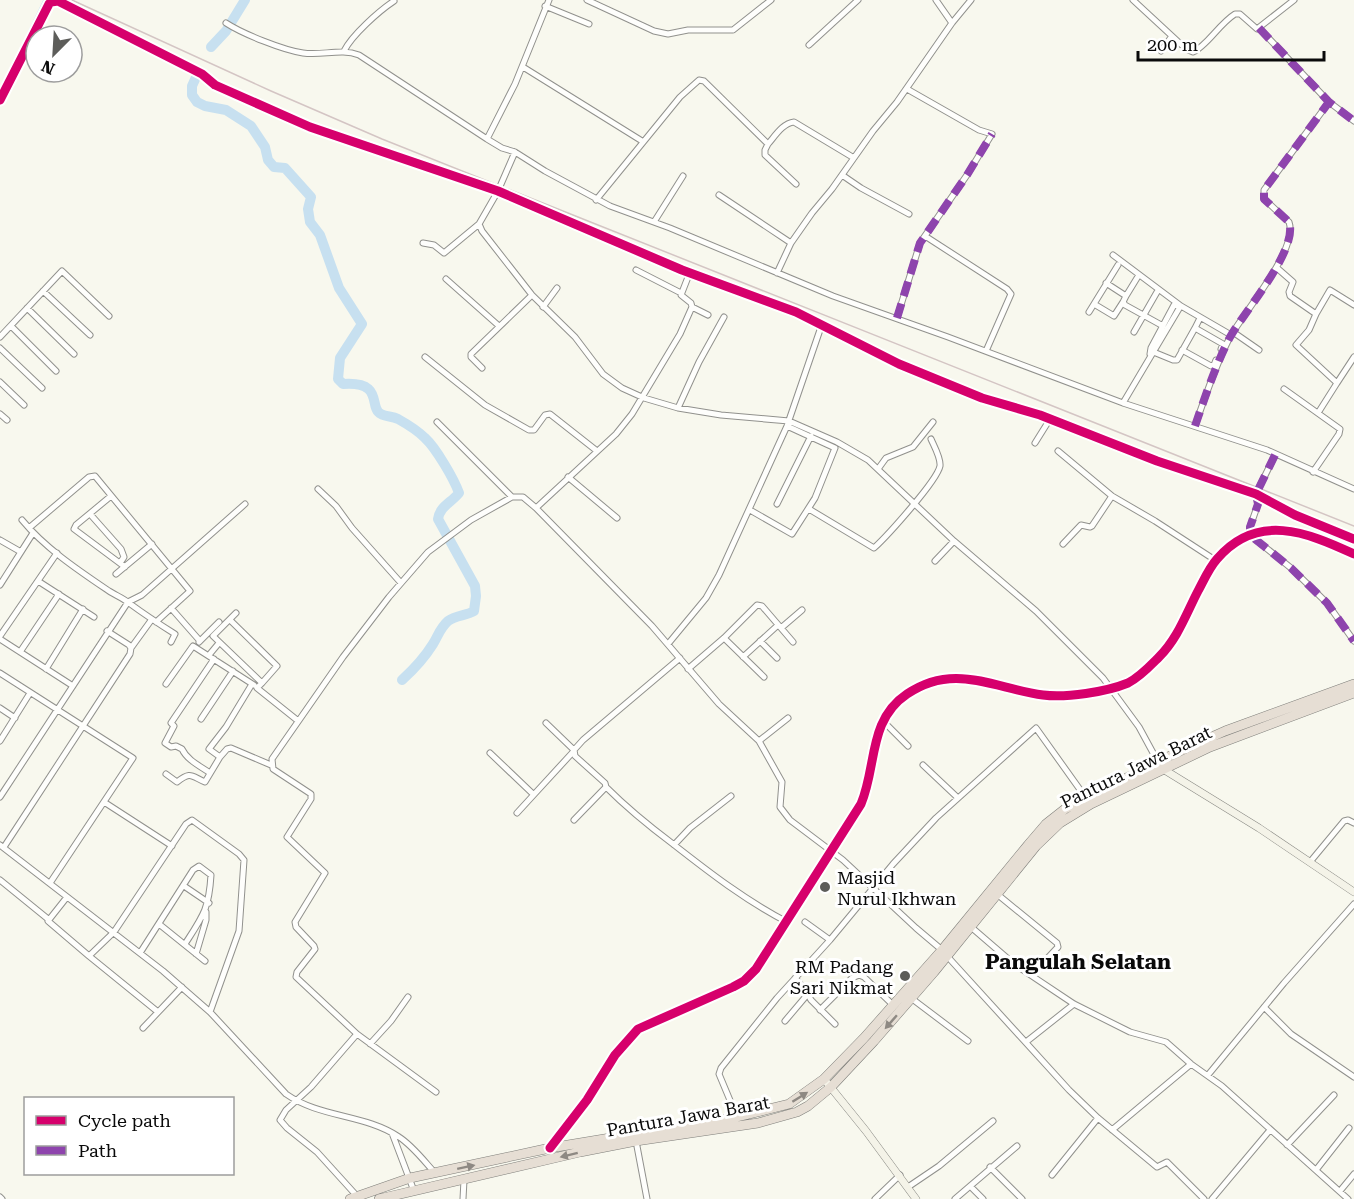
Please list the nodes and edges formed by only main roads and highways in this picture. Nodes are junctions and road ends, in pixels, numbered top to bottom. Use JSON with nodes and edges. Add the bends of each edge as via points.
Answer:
{"nodes":[{"id":1,"x":1354,"y":684,"type":"edge"},
{"id":2,"x":1354,"y":693,"type":"edge"},
{"id":3,"x":1161,"y":766,"type":"junction"},
{"id":4,"x":945,"y":953,"type":"junction"},
{"id":5,"x":353,"y":1197,"type":"edge"},
{"id":6,"x":379,"y":1199,"type":"edge"}],
"edges":[{"from":1,"to":3,"type":"highway","via":[[1225,731]]},
{"from":2,"to":3,"type":"highway","name":"Pantura Jawa Barat"},
{"from":3,"to":4,"type":"highway","name":"Pantura Jawa Barat","via":[[1060,823]]},
{"from":3,"to":4,"type":"highway","via":[[1065,808],[1046,824]]},
{"from":5,"to":4,"type":"highway","one_way":true,"via":[[410,1178],[550,1148],[737,1117],[789,1104],[824,1079]]},
{"from":4,"to":6,"type":"highway","name":"Pantura Jawa Barat","one_way":true,"via":[[911,998],[831,1087],[808,1106],[777,1119],[636,1141]]}]}
